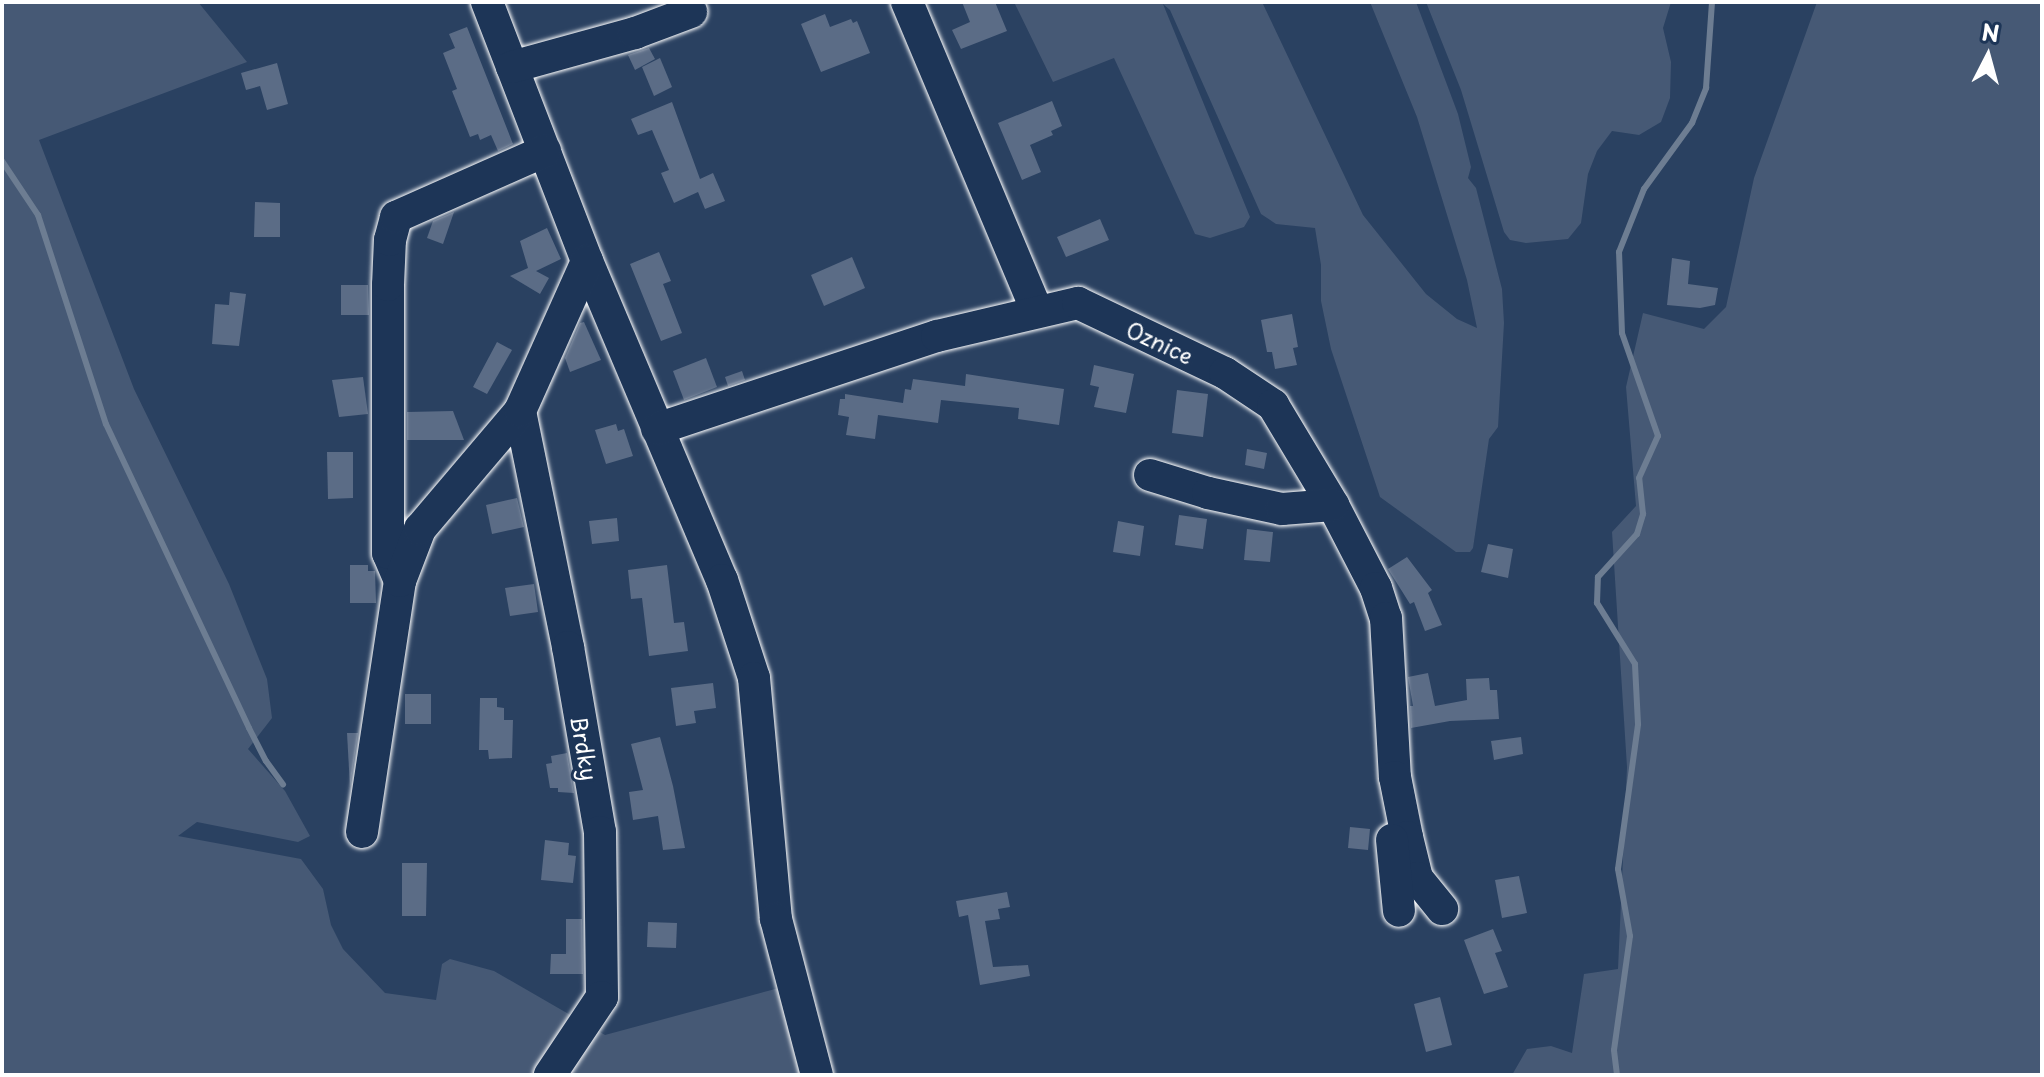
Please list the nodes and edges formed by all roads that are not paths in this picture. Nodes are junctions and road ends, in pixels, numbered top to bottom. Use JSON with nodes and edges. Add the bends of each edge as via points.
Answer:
{"nodes":[{"id":1,"x":487,"y":2,"type":"edge"},
{"id":2,"x":907,"y":2,"type":"edge"},
{"id":3,"x":691,"y":12,"type":"dead end"},
{"id":4,"x":512,"y":67,"type":"junction"},
{"id":5,"x":545,"y":151,"type":"junction"},
{"id":6,"x":587,"y":261,"type":"junction"},
{"id":7,"x":1037,"y":311,"type":"junction"},
{"id":8,"x":520,"y":411,"type":"junction"},
{"id":9,"x":657,"y":429,"type":"junction"},
{"id":10,"x":1150,"y":475,"type":"dead end"},
{"id":11,"x":1333,"y":505,"type":"junction"},
{"id":12,"x":400,"y":581,"type":"junction"},
{"id":13,"x":362,"y":832,"type":"dead end"},
{"id":14,"x":1442,"y":909,"type":"dead end"},
{"id":15,"x":550,"y":1075,"type":"edge"},
{"id":16,"x":817,"y":1075,"type":"edge"}],
"edges":[{"from":1,"to":4,"type":"street"},
{"from":2,"to":7,"type":"street"},
{"from":3,"to":4,"type":"street"},
{"from":4,"to":5,"type":"street"},
{"from":5,"to":6,"type":"street"},
{"from":5,"to":12,"type":"street","via":[[396,217],[388,285],[388,553]]},
{"from":6,"to":8,"type":"street"},
{"from":6,"to":9,"type":"street"},
{"from":7,"to":9,"type":"street","name":"Oznice","via":[[937,336]]},
{"from":7,"to":11,"type":"street","name":"Oznice","via":[[1078,303],[1225,373],[1273,405]]},
{"from":8,"to":12,"type":"street","via":[[420,529]]},
{"from":8,"to":15,"type":"street","name":"Brdky","via":[[600,832],[602,997]]},
{"from":9,"to":16,"type":"street","via":[[722,580],[754,678],[776,919]]},
{"from":10,"to":11,"type":"street","via":[[1282,509]]},
{"from":11,"to":14,"type":"street","name":"Oznice","via":[[1386,618],[1395,777],[1391,822],[1404,893]]},
{"from":12,"to":13,"type":"street"}]}
